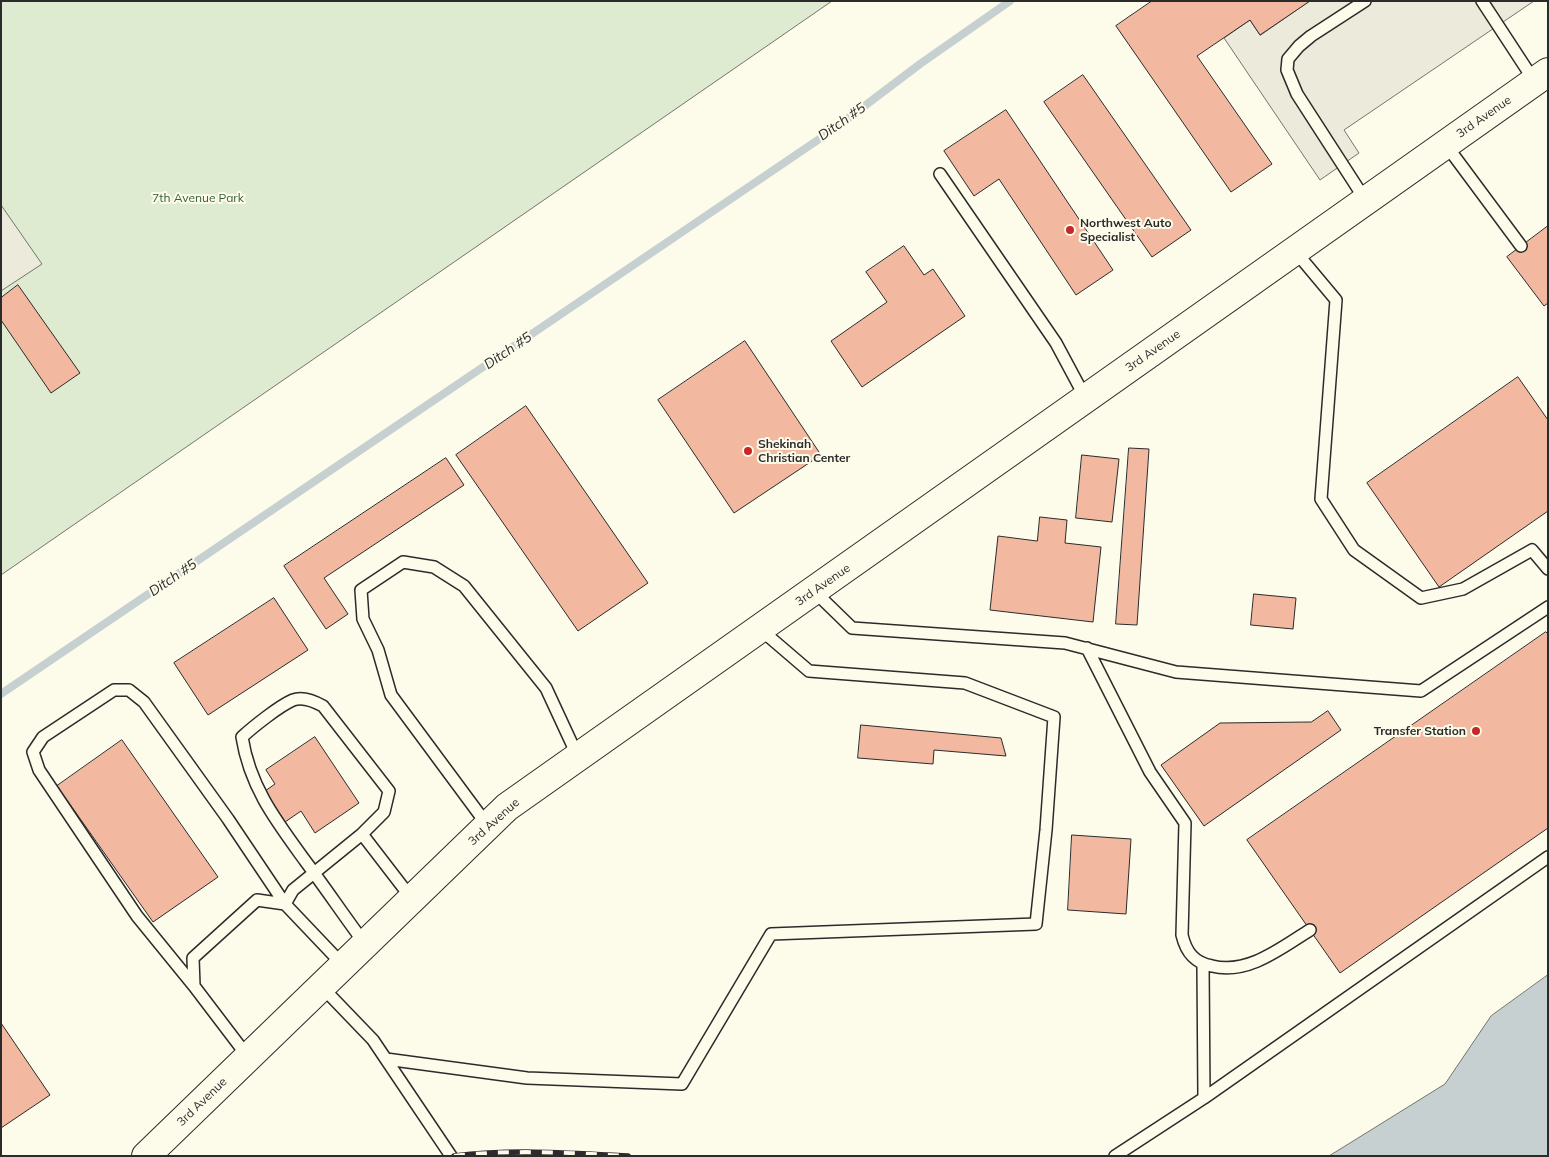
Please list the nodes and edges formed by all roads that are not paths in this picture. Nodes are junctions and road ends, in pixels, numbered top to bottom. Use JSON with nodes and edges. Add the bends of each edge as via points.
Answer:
{"nodes":[{"id":1,"x":1366,"y":1,"type":"edge"},
{"id":2,"x":1482,"y":1,"type":"edge"},
{"id":3,"x":1541,"y":77,"type":"edge"},
{"id":4,"x":1446,"y":145,"type":"junction"},
{"id":5,"x":940,"y":174,"type":"dead end"},
{"id":6,"x":1366,"y":202,"type":"junction"},
{"id":7,"x":1521,"y":246,"type":"dead end"},
{"id":8,"x":1295,"y":251,"type":"junction"},
{"id":9,"x":1086,"y":399,"type":"junction"},
{"id":10,"x":1548,"y":569,"type":"edge"},
{"id":11,"x":814,"y":591,"type":"junction"},
{"id":12,"x":1548,"y":607,"type":"edge"},
{"id":13,"x":760,"y":630,"type":"junction"},
{"id":14,"x":1087,"y":648,"type":"junction"},
{"id":15,"x":578,"y":757,"type":"junction"},
{"id":16,"x":488,"y":826,"type":"junction"},
{"id":17,"x":362,"y":834,"type":"junction"},
{"id":18,"x":1548,"y":857,"type":"edge"},
{"id":19,"x":314,"y":873,"type":"junction"},
{"id":20,"x":412,"y":900,"type":"junction"},
{"id":21,"x":285,"y":904,"type":"junction"},
{"id":22,"x":1310,"y":930,"type":"dead end"},
{"id":23,"x":365,"y":944,"type":"junction"},
{"id":24,"x":343,"y":965,"type":"junction"},
{"id":25,"x":1203,"y":965,"type":"junction"},
{"id":26,"x":194,"y":986,"type":"junction"},
{"id":27,"x":322,"y":987,"type":"junction"},
{"id":28,"x":248,"y":1057,"type":"junction"},
{"id":29,"x":386,"y":1059,"type":"junction"},
{"id":30,"x":1204,"y":1098,"type":"junction"},
{"id":31,"x":146,"y":1156,"type":"edge"},
{"id":32,"x":451,"y":1156,"type":"edge"},
{"id":33,"x":1115,"y":1156,"type":"edge"}],
"edges":[{"from":1,"to":6,"type":"lane","via":[[1299,46],[1288,59],[1287,70],[1298,94]]},
{"from":2,"to":3,"type":"lane"},
{"from":3,"to":4,"type":"main road","name":"3rd Avenue"},
{"from":4,"to":6,"type":"main road","name":"3rd Avenue"},
{"from":4,"to":7,"type":"lane"},
{"from":5,"to":9,"type":"lane","via":[[1056,343]]},
{"from":6,"to":8,"type":"main road","name":"3rd Avenue"},
{"from":8,"to":9,"type":"main road","name":"3rd Avenue"},
{"from":8,"to":10,"type":"lane","via":[[1336,300],[1320,500],[1354,550],[1421,598],[1463,589],[1532,550]]},
{"from":9,"to":11,"type":"main road","name":"3rd Avenue"},
{"from":11,"to":13,"type":"main road","name":"3rd Avenue"},
{"from":11,"to":14,"type":"lane","via":[[852,628],[1065,642]]},
{"from":12,"to":14,"type":"lane","via":[[1422,691],[1176,672]]},
{"from":13,"to":15,"type":"main road","name":"3rd Avenue"},
{"from":13,"to":29,"type":"lane","via":[[809,671],[965,682],[1054,717],[1036,924],[771,934],[682,1084],[527,1078]]},
{"from":14,"to":25,"type":"lane","via":[[1150,772],[1185,824],[1182,935],[1184,946]]},
{"from":15,"to":16,"type":"main road","name":"3rd Avenue","via":[[507,807]]},
{"from":15,"to":16,"type":"lane","via":[[546,688],[464,586],[434,567],[403,562],[361,590],[362,619],[378,650],[391,695]]},
{"from":16,"to":20,"type":"main road","name":"3rd Avenue"},
{"from":17,"to":19,"type":"lane"},
{"from":17,"to":19,"type":"lane","via":[[384,812],[389,791],[323,706],[311,699],[294,700],[253,726],[242,737],[253,780]]},
{"from":17,"to":20,"type":"lane"},
{"from":18,"to":30,"type":"lane"},
{"from":19,"to":21,"type":"lane","via":[[293,890]]},
{"from":19,"to":23,"type":"lane"},
{"from":20,"to":23,"type":"main road","name":"3rd Avenue"},
{"from":21,"to":24,"type":"lane"},
{"from":21,"to":26,"type":"lane","via":[[257,900],[200,951],[193,958]]},
{"from":21,"to":26,"type":"lane","via":[[144,702],[129,690],[114,690],[43,737],[33,752],[38,770],[137,916]]},
{"from":22,"to":25,"type":"lane","via":[[1245,966],[1222,969]]},
{"from":23,"to":24,"type":"main road","name":"3rd Avenue"},
{"from":24,"to":27,"type":"main road","name":"3rd Avenue"},
{"from":25,"to":30,"type":"lane"},
{"from":26,"to":28,"type":"lane"},
{"from":27,"to":28,"type":"main road","name":"3rd Avenue"},
{"from":27,"to":29,"type":"lane","via":[[373,1040]]},
{"from":28,"to":31,"type":"main road","name":"3rd Avenue"},
{"from":29,"to":32,"type":"lane"},
{"from":30,"to":33,"type":"lane"}]}
